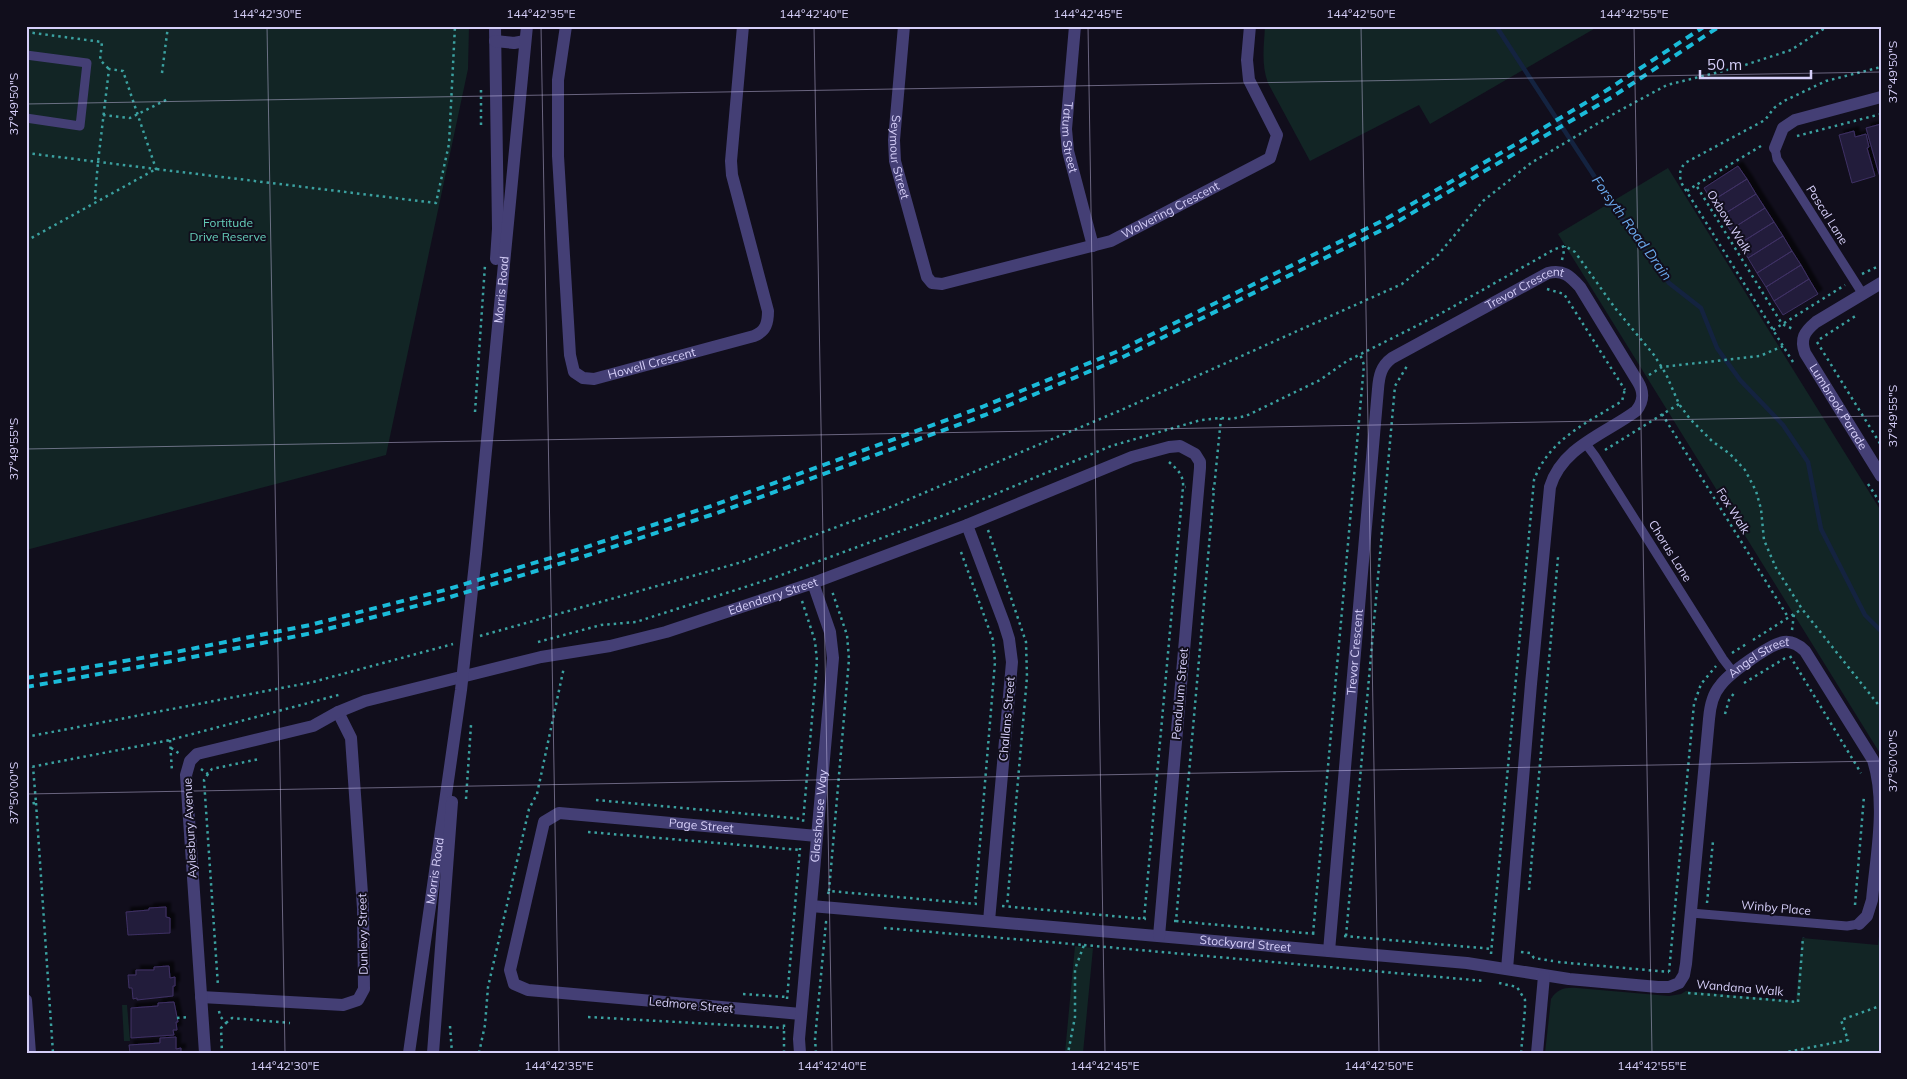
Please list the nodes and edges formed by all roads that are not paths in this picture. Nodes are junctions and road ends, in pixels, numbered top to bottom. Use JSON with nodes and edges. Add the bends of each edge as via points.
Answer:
{"nodes":[{"id":1,"x":495,"y":26,"type":"edge"},
{"id":2,"x":527,"y":26,"type":"edge"},
{"id":3,"x":566,"y":26,"type":"edge"},
{"id":4,"x":743,"y":26,"type":"edge"},
{"id":5,"x":904,"y":26,"type":"edge"},
{"id":6,"x":1075,"y":26,"type":"edge"},
{"id":7,"x":1250,"y":26,"type":"edge"},
{"id":8,"x":494,"y":41,"type":"junction"},
{"id":9,"x":525,"y":41,"type":"junction"},
{"id":10,"x":26,"y":55,"type":"edge"},
{"id":11,"x":1881,"y":97,"type":"edge"},
{"id":12,"x":26,"y":118,"type":"edge"},
{"id":13,"x":1774,"y":148,"type":"joint"},
{"id":14,"x":1093,"y":246,"type":"junction"},
{"id":15,"x":932,"y":283,"type":"joint"},
{"id":16,"x":1881,"y":283,"type":"edge"},
{"id":17,"x":1862,"y":293,"type":"junction"},
{"id":18,"x":1586,"y":444,"type":"junction"},
{"id":19,"x":1195,"y":454,"type":"joint"},
{"id":20,"x":1881,"y":476,"type":"edge"},
{"id":21,"x":967,"y":525,"type":"junction"},
{"id":22,"x":476,"y":554,"type":"junction"},
{"id":23,"x":815,"y":589,"type":"junction"},
{"id":24,"x":1733,"y":672,"type":"junction"},
{"id":25,"x":460,"y":690,"type":"junction"},
{"id":26,"x":338,"y":712,"type":"junction"},
{"id":27,"x":817,"y":836,"type":"junction"},
{"id":28,"x":811,"y":906,"type":"junction"},
{"id":29,"x":1691,"y":913,"type":"junction"},
{"id":30,"x":989,"y":921,"type":"junction"},
{"id":31,"x":1856,"y":925,"type":"joint"},
{"id":32,"x":1159,"y":936,"type":"junction"},
{"id":33,"x":1328,"y":951,"type":"junction"},
{"id":34,"x":1507,"y":969,"type":"junction"},
{"id":35,"x":1544,"y":976,"type":"junction"},
{"id":36,"x":1680,"y":983,"type":"joint"},
{"id":37,"x":580,"y":995,"type":"joint"},
{"id":38,"x":201,"y":997,"type":"junction"},
{"id":39,"x":26,"y":1000,"type":"edge"},
{"id":40,"x":802,"y":1014,"type":"junction"},
{"id":41,"x":30,"y":1053,"type":"edge"},
{"id":42,"x":205,"y":1053,"type":"edge"},
{"id":43,"x":409,"y":1053,"type":"edge"},
{"id":44,"x":433,"y":1053,"type":"edge"},
{"id":45,"x":800,"y":1053,"type":"edge"},
{"id":46,"x":1536,"y":1053,"type":"edge"}],
"edges":[{"from":1,"to":8,"type":"street","name":"Morris Road"},
{"from":2,"to":9,"type":"street","name":"Morris Road"},
{"from":3,"to":4,"type":"street","name":"Howell Crescent","via":[[558,80],[558,156],[570,355],[574,372],[583,378],[594,379],[754,336],[762,333],[768,322],[768,311],[732,175]]},
{"from":5,"to":15,"type":"street","name":"Seymour Street","via":[[895,161],[922,265]]},
{"from":6,"to":14,"type":"street","name":"Tatum Street","via":[[1066,130],[1068,151]]},
{"from":7,"to":14,"type":"street","name":"Wolvering Crescent","via":[[1249,80],[1277,135],[1270,158],[1122,236]]},
{"from":8,"to":9,"type":"street"},
{"from":8,"to":22,"type":"street","name":"Morris Road","via":[[498,229]]},
{"from":9,"to":22,"type":"street","name":"Morris Road"},
{"from":10,"to":12,"type":"lane","via":[[87,63],[80,126]]},
{"from":11,"to":13,"type":"street","via":[[1795,120],[1783,128]]},
{"from":13,"to":17,"type":"lane","name":"Pascal Lane","via":[[1777,159]]},
{"from":14,"to":15,"type":"street","name":"Wolvering Crescent","via":[[952,283]]},
{"from":16,"to":17,"type":"street"},
{"from":17,"to":20,"type":"street","name":"Lumbrook Parade","via":[[1816,322],[1804,334],[1803,346]]},
{"from":18,"to":24,"type":"lane","name":"Chorus Lane"},
{"from":18,"to":33,"type":"street","name":"Trevor Crescent","via":[[1636,411],[1642,401],[1642,390],[1580,287],[1563,272],[1548,273],[1392,358],[1381,371]]},
{"from":18,"to":34,"type":"street","name":"Trevor Crescent","via":[[1567,456],[1556,470],[1550,487]]},
{"from":19,"to":21,"type":"street","name":"Edenderry Street","via":[[1185,447],[1176,446],[1132,457]]},
{"from":19,"to":32,"type":"street","name":"Pendulum Street","via":[[1200,462]]},
{"from":21,"to":23,"type":"street","name":"Edenderry Street"},
{"from":21,"to":30,"type":"street","name":"Challans Street","via":[[1009,638],[1012,662]]},
{"from":22,"to":25,"type":"street","name":"Morris Road"},
{"from":23,"to":26,"type":"street","name":"Edenderry Street","via":[[666,632],[610,646],[541,657],[365,701]]},
{"from":23,"to":27,"type":"street","name":"Glasshouse Way","via":[[830,632],[833,658]]},
{"from":24,"to":29,"type":"street","name":"Angel Street","via":[[1719,687],[1710,706]]},
{"from":24,"to":31,"type":"street","name":"Angel Street","via":[[1773,646],[1785,642],[1790,649],[1801,646],[1873,760],[1880,803],[1872,900],[1868,916]]},
{"from":25,"to":43,"type":"street","name":"Morris Road"},
{"from":25,"to":44,"type":"street","name":"Morris Road"},
{"from":26,"to":38,"type":"street","name":"Aylesbury Avenue","via":[[313,726],[197,754],[187,766]]},
{"from":26,"to":38,"type":"street","name":"Dunlevy Street","via":[[350,738],[363,908],[364,989],[358,1000],[343,1005]]},
{"from":27,"to":28,"type":"street","name":"Glasshouse Way"},
{"from":27,"to":37,"type":"street","name":"Page Street","via":[[559,813],[544,822],[510,970],[514,984],[528,990]]},
{"from":28,"to":30,"type":"street","name":"Stockyard Street"},
{"from":28,"to":40,"type":"street","name":"Glasshouse Way"},
{"from":29,"to":31,"type":"lane","name":"Winby Place"},
{"from":29,"to":36,"type":"street","name":"Angel Street","via":[[1686,964]]},
{"from":30,"to":32,"type":"street","name":"Stockyard Street"},
{"from":32,"to":33,"type":"street","name":"Stockyard Street"},
{"from":33,"to":34,"type":"street","name":"Stockyard Street"},
{"from":34,"to":35,"type":"street","name":"Stockyard Street"},
{"from":35,"to":36,"type":"street","name":"Stockyard Street","via":[[1658,987]]},
{"from":35,"to":46,"type":"street"},
{"from":37,"to":40,"type":"street","name":"Ledmore Street"},
{"from":38,"to":42,"type":"street","name":"Aylesbury Avenue"},
{"from":39,"to":41,"type":"street"},
{"from":40,"to":45,"type":"street","name":"Glasshouse Way"}]}
